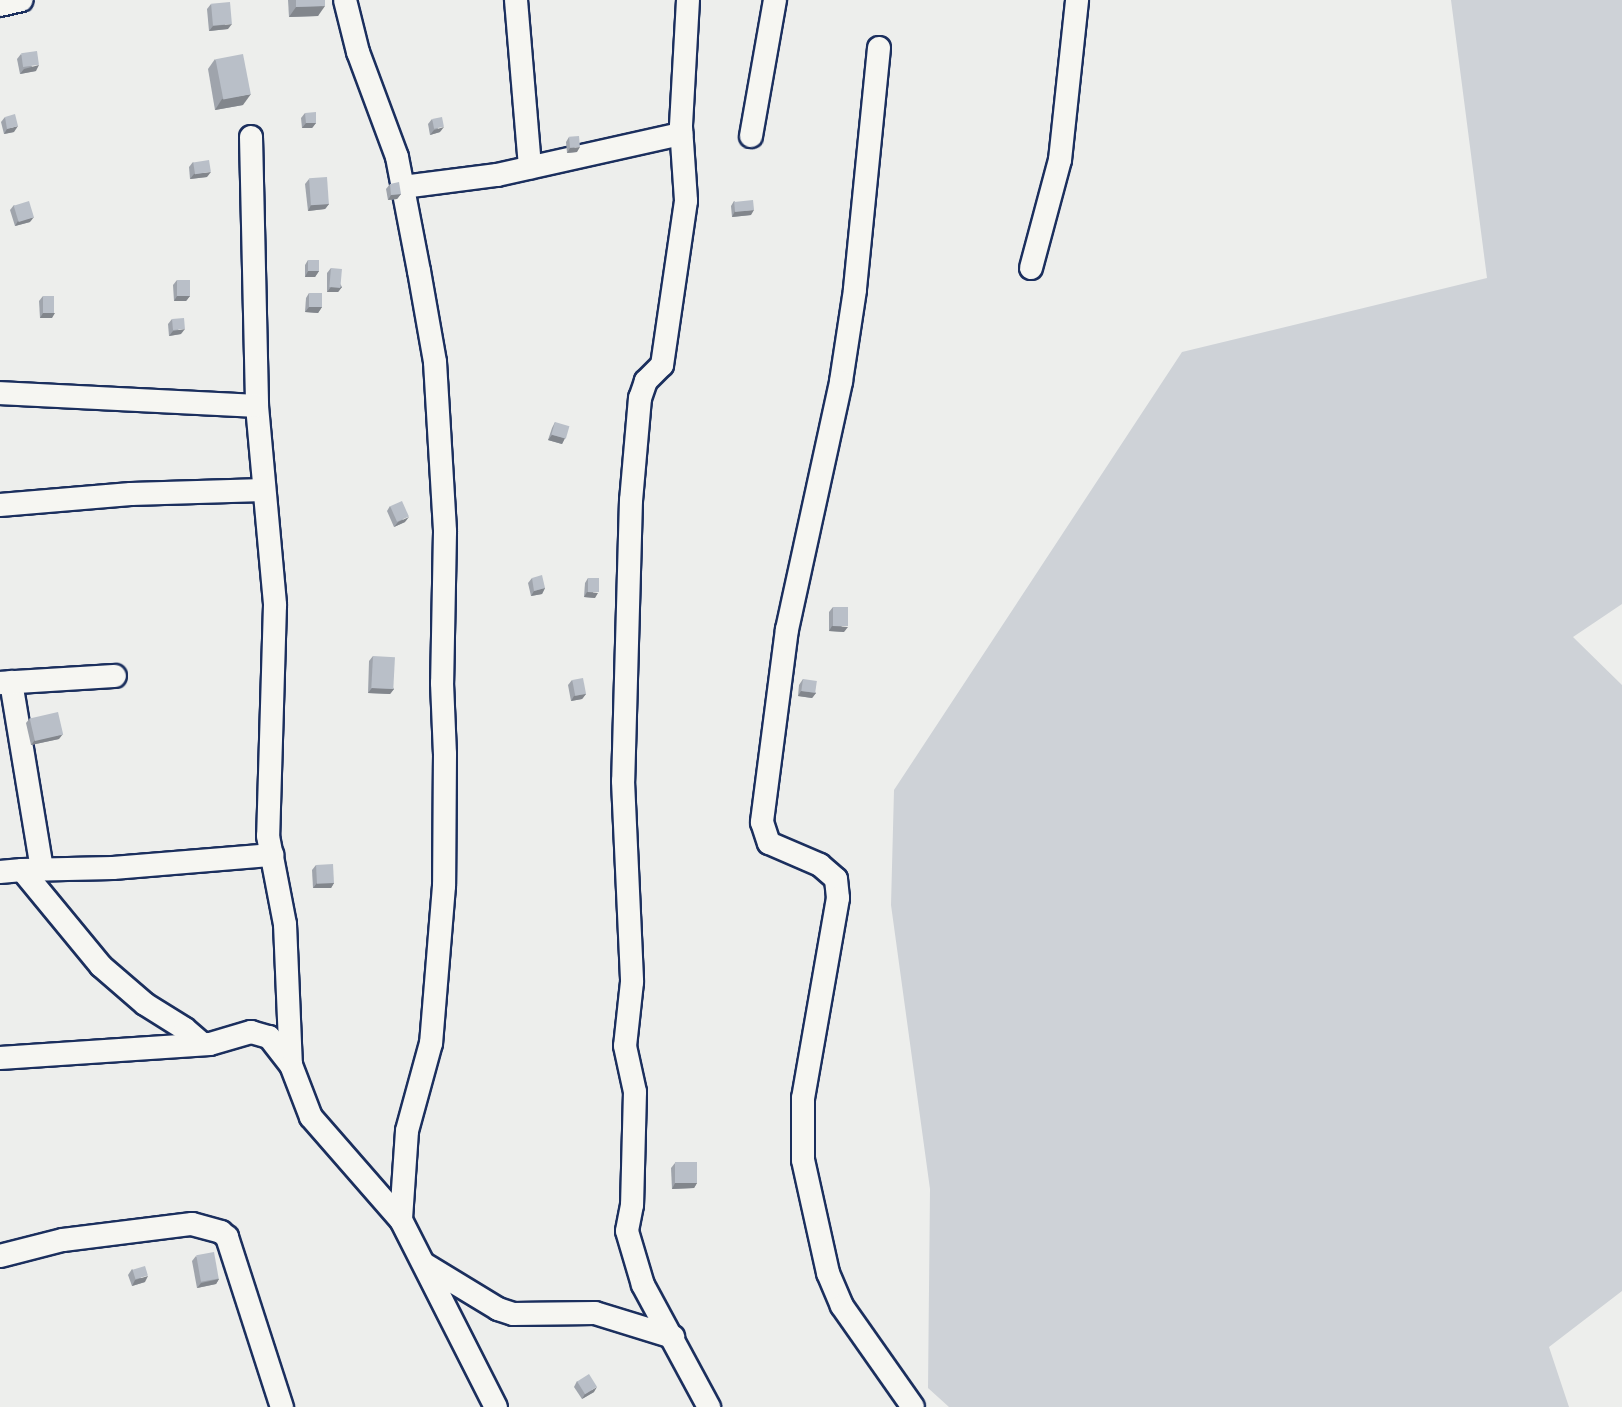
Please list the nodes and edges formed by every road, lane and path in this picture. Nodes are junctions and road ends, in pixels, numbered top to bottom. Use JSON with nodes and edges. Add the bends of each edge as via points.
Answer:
{"nodes":[{"id":1,"x":21,"y":0,"type":"edge"},
{"id":2,"x":345,"y":0,"type":"edge"},
{"id":3,"x":516,"y":0,"type":"edge"},
{"id":4,"x":688,"y":0,"type":"edge"},
{"id":5,"x":775,"y":0,"type":"edge"},
{"id":6,"x":1077,"y":0,"type":"edge"},
{"id":7,"x":0,"y":5,"type":"edge"},
{"id":8,"x":879,"y":48,"type":"dead end"},
{"id":9,"x":681,"y":134,"type":"junction"},
{"id":10,"x":751,"y":136,"type":"dead end"},
{"id":11,"x":251,"y":137,"type":"dead end"},
{"id":12,"x":530,"y":167,"type":"junction"},
{"id":13,"x":403,"y":187,"type":"junction"},
{"id":14,"x":1031,"y":268,"type":"dead end"},
{"id":15,"x":0,"y":393,"type":"edge"},
{"id":16,"x":257,"y":406,"type":"junction"},
{"id":17,"x":264,"y":490,"type":"junction"},
{"id":18,"x":0,"y":505,"type":"edge"},
{"id":19,"x":115,"y":676,"type":"dead end"},
{"id":20,"x":6,"y":683,"type":"edge"},
{"id":21,"x":272,"y":855,"type":"junction"},
{"id":22,"x":22,"y":871,"type":"edge"},
{"id":23,"x":202,"y":1044,"type":"junction"},
{"id":24,"x":0,"y":1058,"type":"edge"},
{"id":25,"x":291,"y":1065,"type":"junction"},
{"id":26,"x":401,"y":1220,"type":"junction"},
{"id":27,"x":0,"y":1256,"type":"edge"},
{"id":28,"x":424,"y":1264,"type":"junction"},
{"id":29,"x":673,"y":1337,"type":"junction"},
{"id":30,"x":282,"y":1407,"type":"edge"},
{"id":31,"x":496,"y":1407,"type":"edge"},
{"id":32,"x":709,"y":1407,"type":"edge"},
{"id":33,"x":913,"y":1407,"type":"edge"}],
"edges":[{"from":1,"to":7,"type":"street"},
{"from":2,"to":13,"type":"street"},
{"from":3,"to":12,"type":"street"},
{"from":4,"to":9,"type":"street"},
{"from":5,"to":10,"type":"street"},
{"from":6,"to":14,"type":"street","via":[[1060,160]]},
{"from":8,"to":33,"type":"street","via":[[855,290],[841,382],[787,629],[762,822],[769,843],[820,865],[836,879],[838,898],[803,1098],[803,1160],[828,1273],[842,1306]]},
{"from":9,"to":12,"type":"street"},
{"from":9,"to":29,"type":"street","via":[[686,201],[679,256],[662,365],[643,386],[638,420],[623,781],[632,982],[625,1046],[635,1092],[627,1231],[643,1285]]},
{"from":11,"to":16,"type":"street"},
{"from":12,"to":13,"type":"street"},
{"from":13,"to":26,"type":"street","via":[[435,362],[445,532],[445,754],[444,886],[431,1043],[407,1131]]},
{"from":15,"to":16,"type":"street"},
{"from":16,"to":17,"type":"street"},
{"from":17,"to":18,"type":"street"},
{"from":17,"to":21,"type":"street","via":[[275,605],[268,836]]},
{"from":19,"to":20,"type":"street"},
{"from":20,"to":22,"type":"street"},
{"from":21,"to":22,"type":"street"},
{"from":21,"to":25,"type":"street","via":[[285,924]]},
{"from":22,"to":23,"type":"street","via":[[101,966]]},
{"from":23,"to":24,"type":"street"},
{"from":23,"to":25,"type":"street","via":[[259,1034],[278,1045]]},
{"from":25,"to":26,"type":"street","via":[[311,1117]]},
{"from":26,"to":28,"type":"street"},
{"from":27,"to":30,"type":"street","via":[[63,1240],[192,1224],[221,1232],[227,1237]]},
{"from":28,"to":29,"type":"street","via":[[513,1314],[595,1313]]},
{"from":28,"to":31,"type":"street"},
{"from":29,"to":32,"type":"street"}]}
